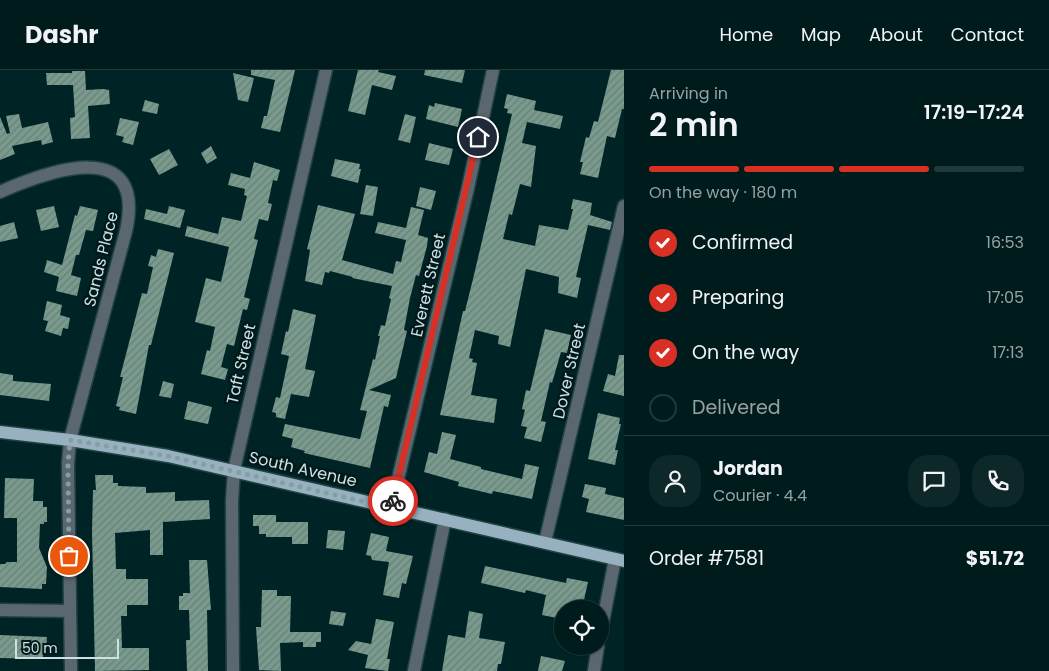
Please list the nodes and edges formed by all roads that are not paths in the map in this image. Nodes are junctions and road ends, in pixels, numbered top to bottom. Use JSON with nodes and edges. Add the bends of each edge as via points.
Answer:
{"nodes":[{"id":1,"x":326,"y":70,"type":"edge"},
{"id":2,"x":492,"y":70,"type":"edge"},
{"id":3,"x":0,"y":192,"type":"edge"},
{"id":4,"x":624,"y":206,"type":"edge"},
{"id":5,"x":0,"y":432,"type":"edge"},
{"id":6,"x":70,"y":440,"type":"junction"},
{"id":7,"x":234,"y":470,"type":"junction"},
{"id":8,"x":391,"y":508,"type":"junction"},
{"id":9,"x":445,"y":519,"type":"junction"},
{"id":10,"x":545,"y":542,"type":"junction"},
{"id":11,"x":619,"y":560,"type":"edge"},
{"id":12,"x":609,"y":601,"type":"edge"},
{"id":13,"x":0,"y":610,"type":"edge"},
{"id":14,"x":70,"y":612,"type":"junction"},
{"id":15,"x":597,"y":655,"type":"edge"},
{"id":16,"x":71,"y":671,"type":"edge"},
{"id":17,"x":233,"y":671,"type":"edge"},
{"id":18,"x":414,"y":671,"type":"edge"},
{"id":19,"x":594,"y":671,"type":"edge"}],
"edges":[{"from":1,"to":7,"type":"street","name":"Taft Street"},
{"from":2,"to":8,"type":"street","name":"Everett Street","via":[[468,188]]},
{"from":3,"to":6,"type":"street","name":"Sands Place","via":[[48,173],[90,167],[114,176],[127,193],[130,206],[126,231]]},
{"from":4,"to":10,"type":"street","name":"Dover Street"},
{"from":5,"to":6,"type":"main road","name":"South Avenue"},
{"from":6,"to":7,"type":"main road","name":"South Avenue"},
{"from":6,"to":14,"type":"street","name":"Sands Place"},
{"from":7,"to":8,"type":"main road","name":"South Avenue"},
{"from":7,"to":17,"type":"street","name":"Taft Street"},
{"from":8,"to":9,"type":"main road","name":"South Avenue"},
{"from":9,"to":10,"type":"main road","name":"South Avenue"},
{"from":9,"to":18,"type":"street"},
{"from":10,"to":11,"type":"main road","name":"South Avenue"},
{"from":11,"to":12,"type":"street"},
{"from":13,"to":14,"type":"street"},
{"from":14,"to":16,"type":"street","name":"Sands Place"},
{"from":15,"to":19,"type":"street"}]}
